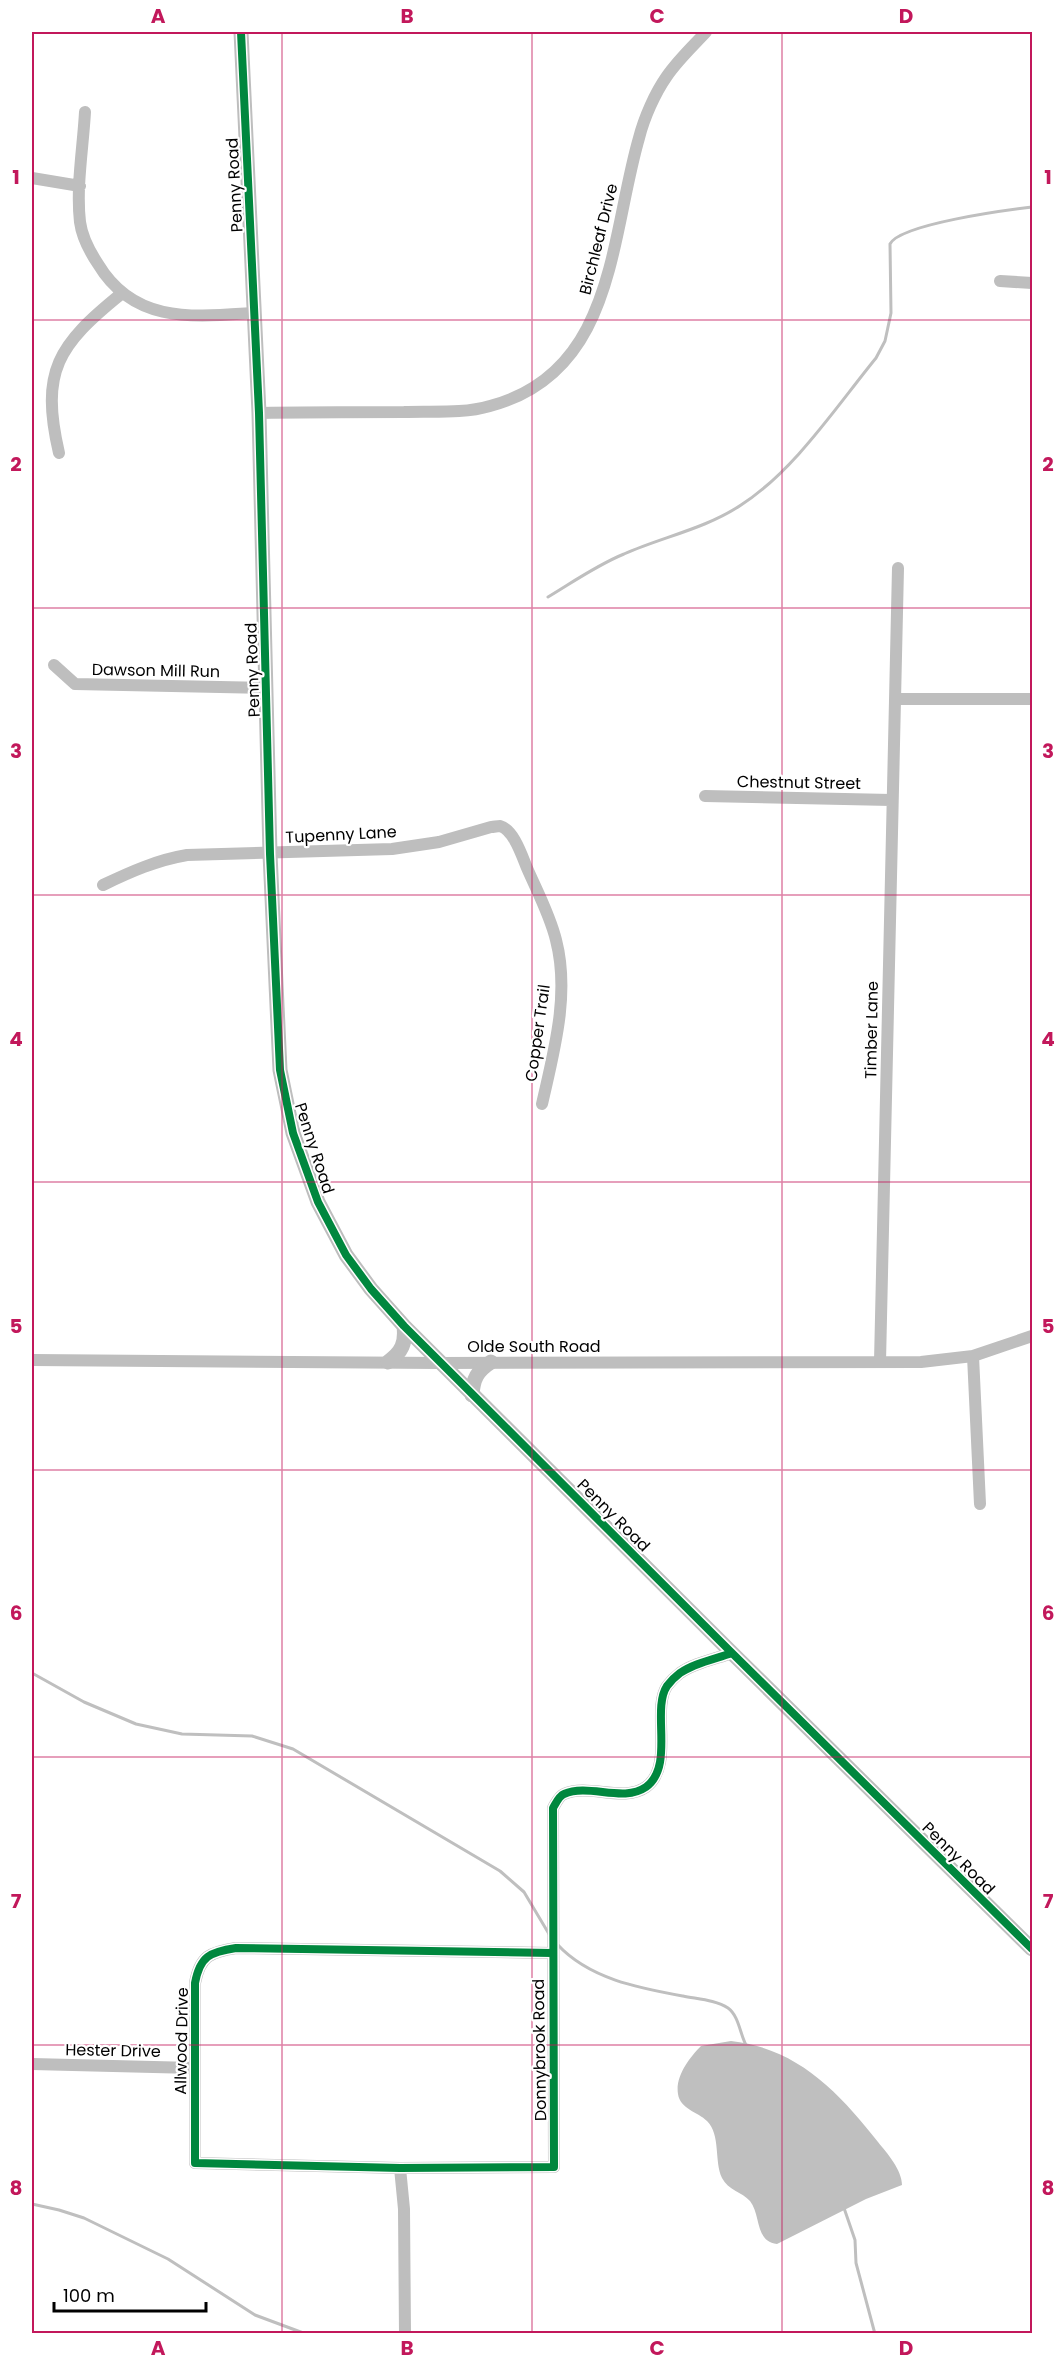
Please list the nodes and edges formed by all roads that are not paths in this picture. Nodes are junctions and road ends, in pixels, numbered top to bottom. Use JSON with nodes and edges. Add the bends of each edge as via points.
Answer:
{"nodes":[{"id":1,"x":241,"y":32,"type":"edge"},
{"id":2,"x":706,"y":32,"type":"edge"},
{"id":3,"x":85,"y":112,"type":"dead end"},
{"id":4,"x":32,"y":178,"type":"edge"},
{"id":5,"x":80,"y":186,"type":"junction"},
{"id":6,"x":1000,"y":281,"type":"dead end"},
{"id":7,"x":1032,"y":283,"type":"edge"},
{"id":8,"x":121,"y":294,"type":"junction"},
{"id":9,"x":253,"y":314,"type":"junction"},
{"id":10,"x":259,"y":413,"type":"junction"},
{"id":11,"x":59,"y":453,"type":"dead end"},
{"id":12,"x":898,"y":568,"type":"dead end"},
{"id":13,"x":54,"y":665,"type":"dead end"},
{"id":14,"x":266,"y":688,"type":"junction"},
{"id":15,"x":895,"y":699,"type":"junction"},
{"id":16,"x":1032,"y":699,"type":"edge"},
{"id":17,"x":705,"y":796,"type":"dead end"},
{"id":18,"x":891,"y":800,"type":"junction"},
{"id":19,"x":510,"y":834,"type":"joint"},
{"id":20,"x":270,"y":854,"type":"junction"},
{"id":21,"x":103,"y":885,"type":"dead end"},
{"id":22,"x":542,"y":1104,"type":"dead end"},
{"id":23,"x":404,"y":1326,"type":"junction"},
{"id":24,"x":1032,"y":1336,"type":"edge"},
{"id":25,"x":973,"y":1356,"type":"junction"},
{"id":26,"x":32,"y":1360,"type":"edge"},
{"id":27,"x":388,"y":1362,"type":"junction"},
{"id":28,"x":491,"y":1362,"type":"junction"},
{"id":29,"x":880,"y":1362,"type":"junction"},
{"id":30,"x":440,"y":1363,"type":"junction"},
{"id":31,"x":472,"y":1395,"type":"junction"},
{"id":32,"x":980,"y":1504,"type":"dead end"},
{"id":33,"x":732,"y":1653,"type":"junction"},
{"id":34,"x":1032,"y":1949,"type":"edge"},
{"id":35,"x":552,"y":1953,"type":"junction"},
{"id":36,"x":32,"y":2064,"type":"edge"},
{"id":37,"x":194,"y":2068,"type":"junction"},
{"id":38,"x":400,"y":2168,"type":"junction"},
{"id":39,"x":405,"y":2334,"type":"edge"}],
"edges":[{"from":1,"to":9,"type":"street","name":"Penny Road"},
{"from":2,"to":10,"type":"street","name":"Birchleaf Drive","via":[[667,76],[652,106],[639,136],[601,300],[583,338],[554,373],[526,393],[489,407]]},
{"from":3,"to":5,"type":"street"},
{"from":4,"to":5,"type":"street"},
{"from":5,"to":8,"type":"street","via":[[80,223],[89,249]]},
{"from":6,"to":7,"type":"street"},
{"from":8,"to":9,"type":"street","via":[[155,310],[181,316]]},
{"from":8,"to":11,"type":"street","via":[[81,328],[59,363],[51,394]]},
{"from":9,"to":10,"type":"street","name":"Penny Road"},
{"from":10,"to":14,"type":"street","name":"Penny Road"},
{"from":12,"to":15,"type":"street","name":"Timber Lane"},
{"from":13,"to":14,"type":"street","name":"Dawson Mill Run","via":[[75,684]]},
{"from":14,"to":20,"type":"street","name":"Penny Road"},
{"from":15,"to":16,"type":"street"},
{"from":15,"to":18,"type":"street","name":"Timber Lane"},
{"from":17,"to":18,"type":"street","name":"Chestnut Street"},
{"from":18,"to":29,"type":"street","name":"Timber Lane"},
{"from":19,"to":20,"type":"street","name":"Tupenny Lane","via":[[500,826],[420,846]]},
{"from":19,"to":22,"type":"street","name":"Copper Trail","via":[[548,917],[560,963],[562,993]]},
{"from":20,"to":21,"type":"street","name":"Tupenny Lane","via":[[170,858]]},
{"from":20,"to":23,"type":"street","name":"Penny Road","via":[[280,1070],[293,1133],[318,1202],[346,1255]]},
{"from":23,"to":27,"type":"street","via":[[402,1350]]},
{"from":23,"to":30,"type":"street","name":"Penny Road"},
{"from":24,"to":25,"type":"street","name":"Olde South Road"},
{"from":25,"to":29,"type":"street","name":"Olde South Road"},
{"from":25,"to":32,"type":"street"},
{"from":26,"to":27,"type":"street","name":"Olde South Road"},
{"from":27,"to":30,"type":"street","name":"Olde South Road"},
{"from":28,"to":29,"type":"street","name":"Olde South Road"},
{"from":28,"to":30,"type":"street","name":"Olde South Road"},
{"from":28,"to":31,"type":"street","via":[[478,1371]]},
{"from":30,"to":31,"type":"street","name":"Penny Road"},
{"from":31,"to":33,"type":"street","name":"Penny Road"},
{"from":33,"to":34,"type":"street","name":"Penny Road"},
{"from":33,"to":35,"type":"street","name":"Donnybrook Road","via":[[681,1672],[666,1687],[658,1772],[647,1786],[633,1792],[575,1791],[562,1795],[553,1808]]},
{"from":35,"to":37,"type":"street","name":"Allwood Drive","via":[[236,1948],[214,1952],[198,1966],[195,1983]]},
{"from":35,"to":38,"type":"street","name":"Donnybrook Road","via":[[554,2167]]},
{"from":36,"to":37,"type":"street","name":"Hester Drive"},
{"from":37,"to":38,"type":"street","name":"Allwood Drive","via":[[195,2163]]},
{"from":38,"to":39,"type":"street"}]}
